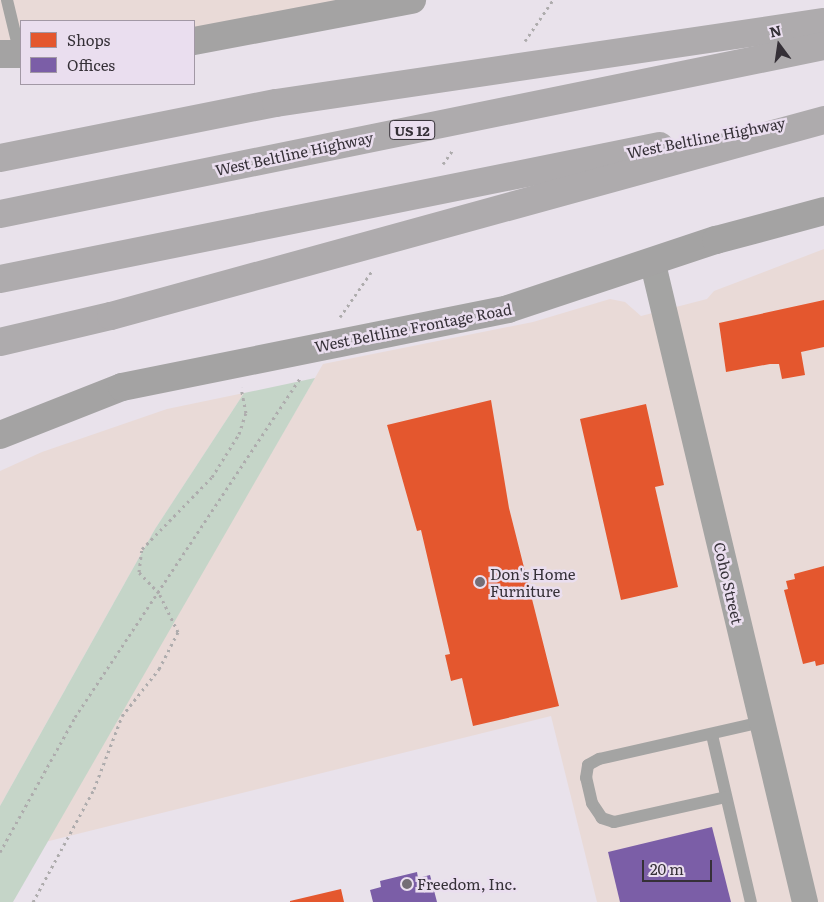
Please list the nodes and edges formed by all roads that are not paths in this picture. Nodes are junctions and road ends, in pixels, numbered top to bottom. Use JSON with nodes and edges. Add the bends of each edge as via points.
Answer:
{"nodes":[{"id":1,"x":7,"y":0,"type":"edge"},
{"id":2,"x":412,"y":0,"type":"edge"},
{"id":3,"x":374,"y":4,"type":"edge"},
{"id":4,"x":824,"y":22,"type":"edge"},
{"id":5,"x":195,"y":41,"type":"edge"},
{"id":6,"x":824,"y":46,"type":"edge"},
{"id":7,"x":14,"y":54,"type":"edge"},
{"id":8,"x":824,"y":114,"type":"edge"},
{"id":9,"x":824,"y":120,"type":"edge"},
{"id":10,"x":0,"y":158,"type":"edge"},
{"id":11,"x":824,"y":211,"type":"edge"},
{"id":12,"x":0,"y":214,"type":"edge"},
{"id":13,"x":653,"y":264,"type":"junction"},
{"id":14,"x":0,"y":279,"type":"edge"},
{"id":15,"x":0,"y":342,"type":"edge"},
{"id":16,"x":0,"y":435,"type":"edge"},
{"id":17,"x":762,"y":722,"type":"junction"},
{"id":18,"x":712,"y":734,"type":"junction"},
{"id":19,"x":726,"y":797,"type":"junction"},
{"id":20,"x":751,"y":902,"type":"edge"},
{"id":21,"x":805,"y":902,"type":"edge"}],
"edges":[{"from":1,"to":7,"type":"lane"},
{"from":2,"to":3,"type":"street"},
{"from":3,"to":5,"type":"street"},
{"from":4,"to":10,"type":"highway","via":[[285,102]]},
{"from":6,"to":12,"type":"highway","name":"West Beltline Highway","number":"US 12"},
{"from":8,"to":14,"type":"highway","name":"West Beltline Highway"},
{"from":9,"to":15,"type":"highway"},
{"from":11,"to":13,"type":"street","name":"West Beltline Frontage Road","via":[[716,240]]},
{"from":13,"to":16,"type":"street","name":"West Beltline Frontage Road","via":[[508,309],[122,388]]},
{"from":13,"to":17,"type":"street","name":"Coho Street"},
{"from":17,"to":18,"type":"lane"},
{"from":17,"to":21,"type":"street","name":"Coho Street"},
{"from":18,"to":19,"type":"lane"},
{"from":18,"to":19,"type":"lane","via":[[599,759],[588,765],[586,778],[592,803],[602,818],[614,822]]},
{"from":19,"to":20,"type":"lane"}]}
